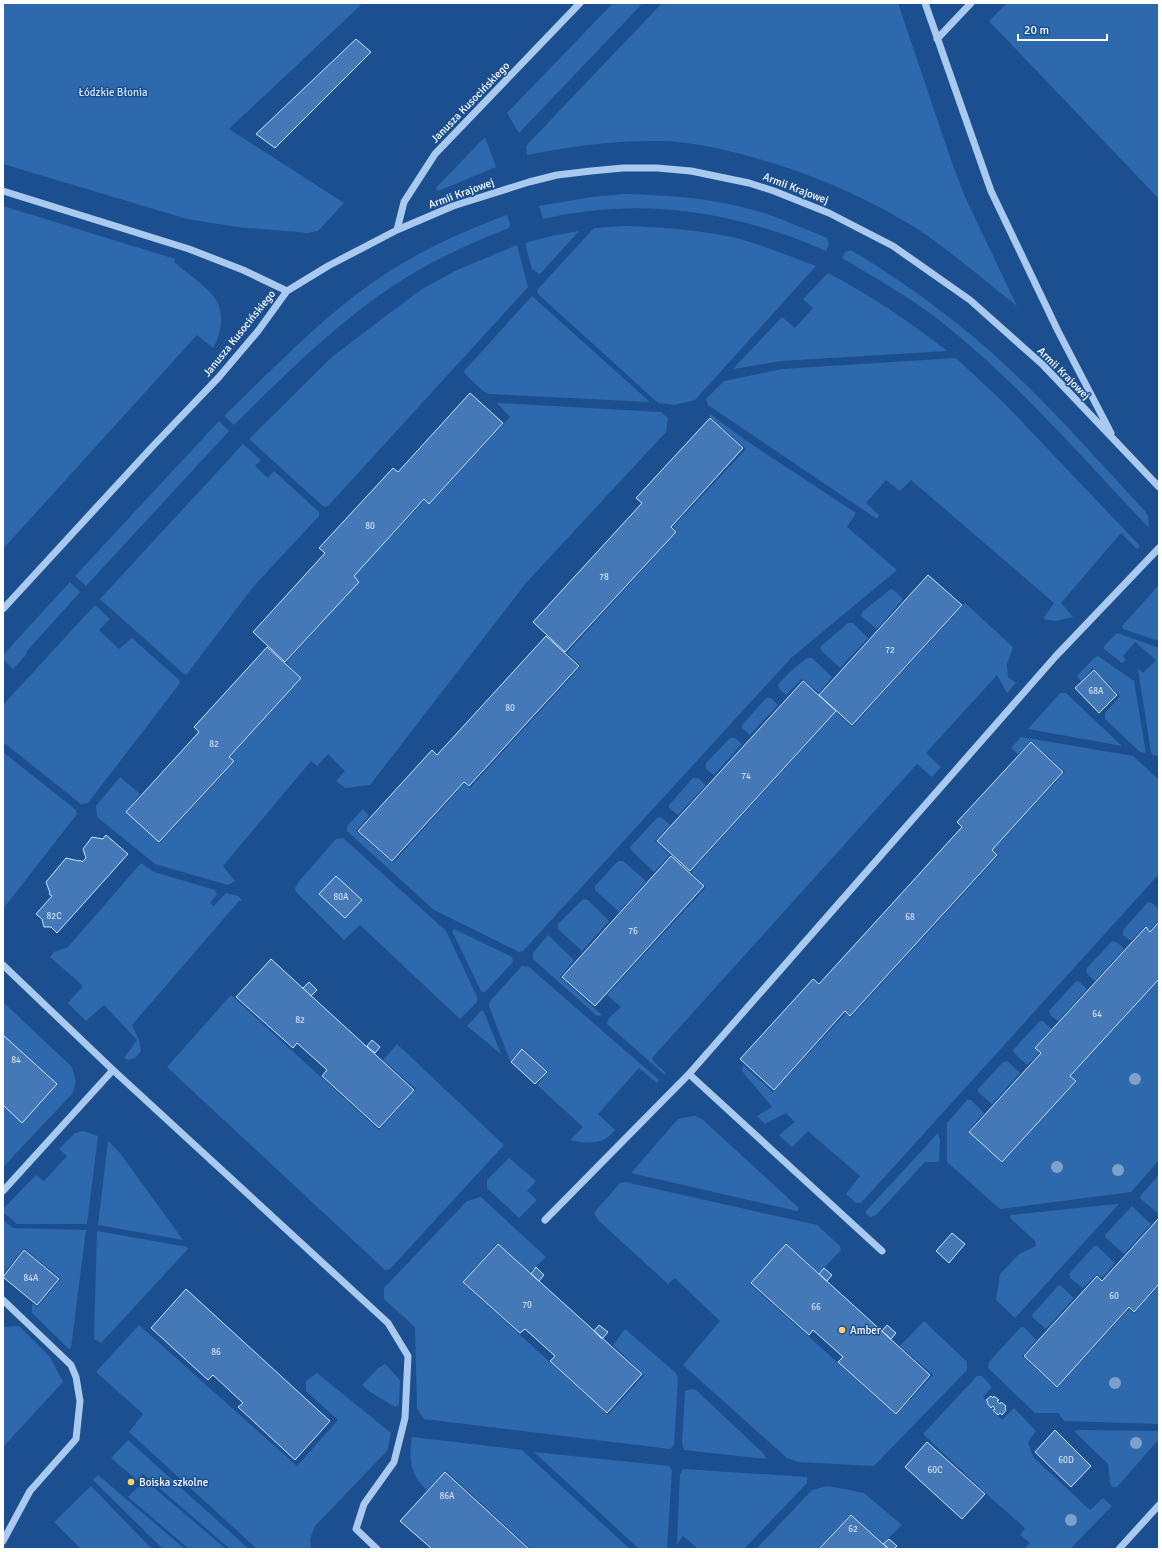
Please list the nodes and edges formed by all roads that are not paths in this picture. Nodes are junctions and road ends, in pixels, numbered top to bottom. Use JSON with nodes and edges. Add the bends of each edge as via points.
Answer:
{"nodes":[{"id":1,"x":580,"y":3,"type":"edge"},
{"id":2,"x":924,"y":3,"type":"edge"},
{"id":3,"x":971,"y":3,"type":"edge"},
{"id":4,"x":937,"y":39,"type":"junction"},
{"id":5,"x":3,"y":192,"type":"edge"},
{"id":6,"x":397,"y":230,"type":"junction"},
{"id":7,"x":287,"y":291,"type":"junction"},
{"id":8,"x":1115,"y":442,"type":"junction"},
{"id":9,"x":1159,"y":487,"type":"edge"},
{"id":10,"x":1159,"y":548,"type":"edge"},
{"id":11,"x":3,"y":609,"type":"edge"},
{"id":12,"x":3,"y":965,"type":"edge"},
{"id":13,"x":113,"y":1070,"type":"junction"},
{"id":14,"x":689,"y":1074,"type":"junction"},
{"id":15,"x":3,"y":1191,"type":"edge"},
{"id":16,"x":545,"y":1220,"type":"dead end"},
{"id":17,"x":882,"y":1251,"type":"dead end"},
{"id":18,"x":3,"y":1300,"type":"edge"},
{"id":19,"x":1159,"y":1505,"type":"edge"},
{"id":20,"x":3,"y":1541,"type":"edge"},
{"id":21,"x":377,"y":1549,"type":"edge"},
{"id":22,"x":1119,"y":1549,"type":"edge"}],
"edges":[{"from":1,"to":6,"type":"street","name":"Janusza Kusocińskiego","via":[[435,154],[404,202]]},
{"from":2,"to":4,"type":"street","name":"Armii Krajowej"},
{"from":3,"to":4,"type":"street"},
{"from":4,"to":8,"type":"street","name":"Armii Krajowej","via":[[991,191]]},
{"from":5,"to":7,"type":"street","via":[[189,249]]},
{"from":6,"to":7,"type":"street","name":"Janusza Kusocińskiego"},
{"from":6,"to":8,"type":"street","name":"Armii Krajowej","via":[[453,206],[525,183],[591,170],[684,170],[749,182],[829,213],[893,246],[945,282],[970,300],[1043,366]]},
{"from":7,"to":11,"type":"street","name":"Janusza Kusocińskiego","via":[[258,331],[219,377]]},
{"from":8,"to":9,"type":"street","name":"Armii Krajowej"},
{"from":10,"to":14,"type":"street","via":[[1055,657]]},
{"from":12,"to":13,"type":"street"},
{"from":13,"to":15,"type":"street"},
{"from":13,"to":21,"type":"street","via":[[388,1323],[408,1356],[405,1418],[394,1462],[364,1504],[356,1528]]},
{"from":14,"to":16,"type":"street"},
{"from":14,"to":17,"type":"street"},
{"from":18,"to":20,"type":"street","via":[[71,1364],[80,1401],[76,1439],[30,1491]]},
{"from":19,"to":22,"type":"street"}]}
